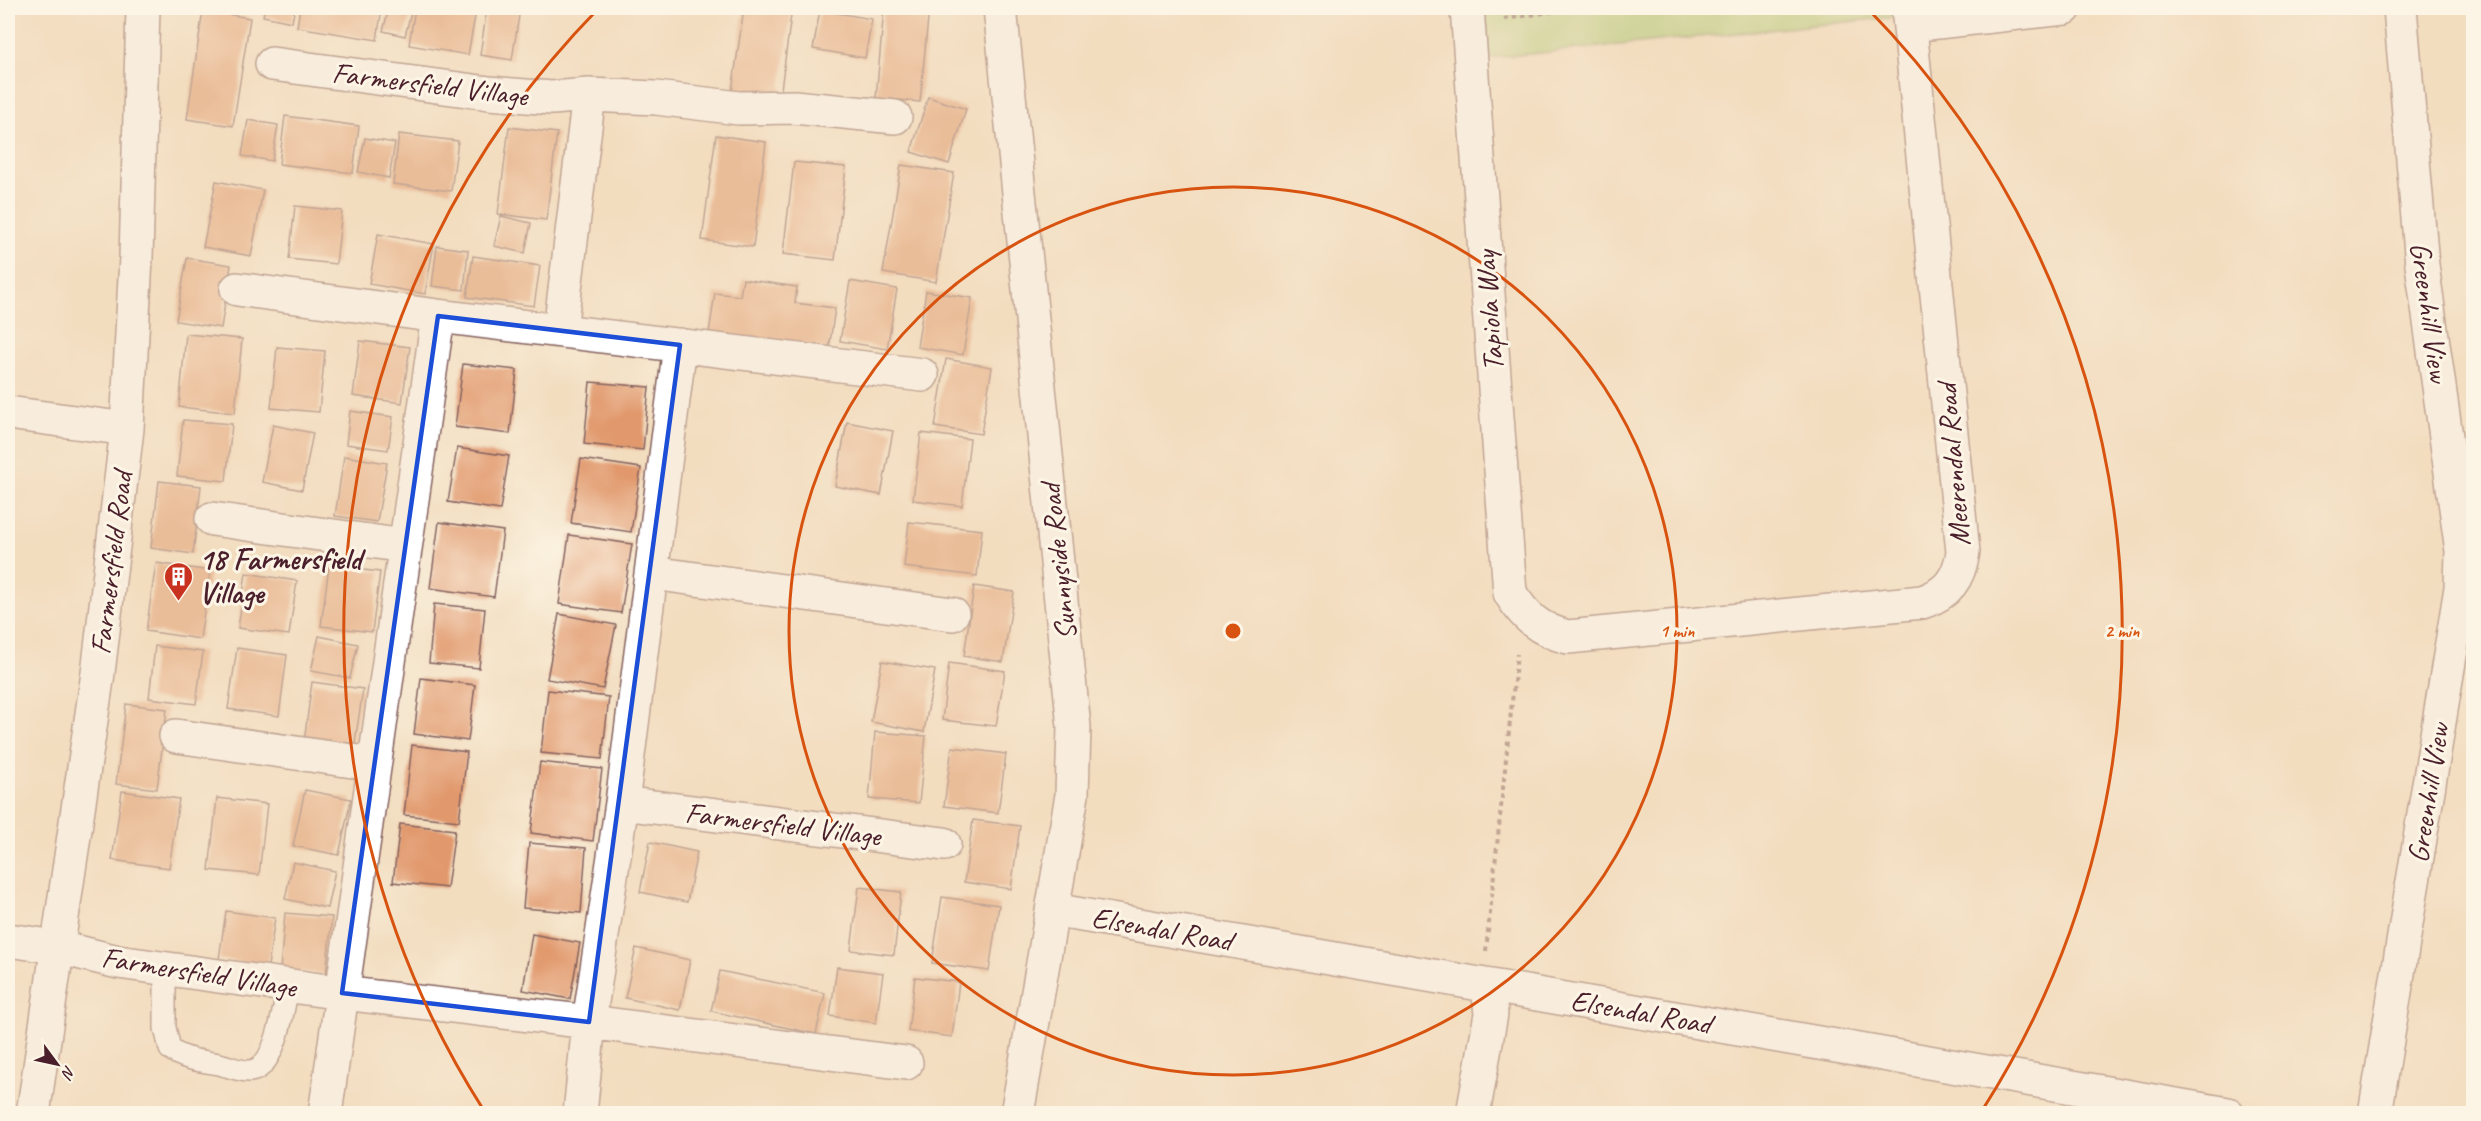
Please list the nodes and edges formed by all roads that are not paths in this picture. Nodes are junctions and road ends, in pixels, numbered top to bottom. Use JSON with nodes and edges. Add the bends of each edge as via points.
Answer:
{"nodes":[{"id":1,"x":143,"y":8,"type":"edge"},
{"id":2,"x":1000,"y":8,"type":"edge"},
{"id":3,"x":2065,"y":8,"type":"edge"},
{"id":4,"x":2400,"y":8,"type":"edge"},
{"id":5,"x":1467,"y":16,"type":"edge"},
{"id":6,"x":1909,"y":16,"type":"edge"},
{"id":7,"x":272,"y":64,"type":"dead end"},
{"id":8,"x":590,"y":95,"type":"junction"},
{"id":9,"x":896,"y":117,"type":"dead end"},
{"id":10,"x":237,"y":289,"type":"dead end"},
{"id":11,"x":438,"y":316,"type":"junction"},
{"id":12,"x":560,"y":330,"type":"junction"},
{"id":13,"x":680,"y":345,"type":"junction"},
{"id":14,"x":922,"y":375,"type":"dead end"},
{"id":15,"x":8,"y":413,"type":"edge"},
{"id":16,"x":127,"y":429,"type":"junction"},
{"id":17,"x":212,"y":519,"type":"dead end"},
{"id":18,"x":405,"y":546,"type":"junction"},
{"id":19,"x":652,"y":573,"type":"junction"},
{"id":20,"x":1522,"y":611,"type":"joint"},
{"id":21,"x":952,"y":614,"type":"dead end"},
{"id":22,"x":176,"y":736,"type":"dead end"},
{"id":23,"x":374,"y":764,"type":"junction"},
{"id":24,"x":622,"y":803,"type":"junction"},
{"id":25,"x":944,"y":844,"type":"dead end"},
{"id":26,"x":1053,"y":910,"type":"junction"},
{"id":27,"x":8,"y":940,"type":"edge"},
{"id":28,"x":57,"y":947,"type":"junction"},
{"id":29,"x":165,"y":969,"type":"junction"},
{"id":30,"x":288,"y":986,"type":"junction"},
{"id":31,"x":1488,"y":986,"type":"junction"},
{"id":32,"x":342,"y":993,"type":"junction"},
{"id":33,"x":589,"y":1022,"type":"junction"},
{"id":34,"x":906,"y":1063,"type":"dead end"},
{"id":35,"x":33,"y":1113,"type":"edge"},
{"id":36,"x":325,"y":1113,"type":"edge"},
{"id":37,"x":580,"y":1113,"type":"edge"},
{"id":38,"x":1017,"y":1113,"type":"edge"},
{"id":39,"x":1473,"y":1113,"type":"edge"},
{"id":40,"x":2229,"y":1113,"type":"edge"},
{"id":41,"x":2375,"y":1113,"type":"edge"}],
"edges":[{"from":1,"to":16,"type":"street","name":"Farmersfield Road"},
{"from":2,"to":26,"type":"street","name":"Sunnyside Road","via":[[1074,727],[1072,795]]},
{"from":3,"to":6,"type":"street"},
{"from":4,"to":41,"type":"street","name":"Greenhill View","via":[[2422,265],[2462,551],[2461,588]]},
{"from":5,"to":20,"type":"street","name":"Tapiola Way","via":[[1510,592]]},
{"from":6,"to":20,"type":"street","name":"Meerendal Road","via":[[1963,552],[1961,568],[1953,582],[1945,592],[1922,602],[1568,637],[1541,628]]},
{"from":7,"to":8,"type":"street","name":"Farmersfield Village","via":[[489,93],[552,98]]},
{"from":8,"to":9,"type":"street","name":"Farmersfield Village"},
{"from":8,"to":12,"type":"street"},
{"from":10,"to":11,"type":"street"},
{"from":11,"to":12,"type":"street"},
{"from":11,"to":18,"type":"street"},
{"from":12,"to":13,"type":"street"},
{"from":13,"to":14,"type":"street"},
{"from":13,"to":19,"type":"street"},
{"from":15,"to":16,"type":"street"},
{"from":16,"to":28,"type":"street","name":"Farmersfield Road","via":[[98,673]]},
{"from":17,"to":18,"type":"street"},
{"from":18,"to":23,"type":"street"},
{"from":19,"to":21,"type":"street"},
{"from":19,"to":24,"type":"street"},
{"from":22,"to":23,"type":"street"},
{"from":23,"to":32,"type":"street"},
{"from":24,"to":25,"type":"street","name":"Farmersfield Village"},
{"from":24,"to":33,"type":"street"},
{"from":26,"to":31,"type":"street","name":"Elsendal Road"},
{"from":26,"to":38,"type":"street","name":"Sunnyside Road"},
{"from":27,"to":28,"type":"street","name":"Farmersfield Village"},
{"from":28,"to":29,"type":"street","name":"Farmersfield Village"},
{"from":28,"to":35,"type":"street","name":"Farmersfield Road"},
{"from":29,"to":30,"type":"street","name":"Farmersfield Village"},
{"from":29,"to":30,"type":"lane","via":[[165,1028],[170,1049],[188,1058],[251,1071],[261,1066],[273,1046]]},
{"from":30,"to":32,"type":"street","name":"Farmersfield Village"},
{"from":31,"to":39,"type":"street","via":[[1491,1014]]},
{"from":31,"to":40,"type":"street","name":"Elsendal Road"},
{"from":32,"to":33,"type":"street","name":"Farmersfield Village"},
{"from":32,"to":36,"type":"street"},
{"from":33,"to":34,"type":"street","name":"Farmersfield Village"},
{"from":33,"to":37,"type":"street"}]}
